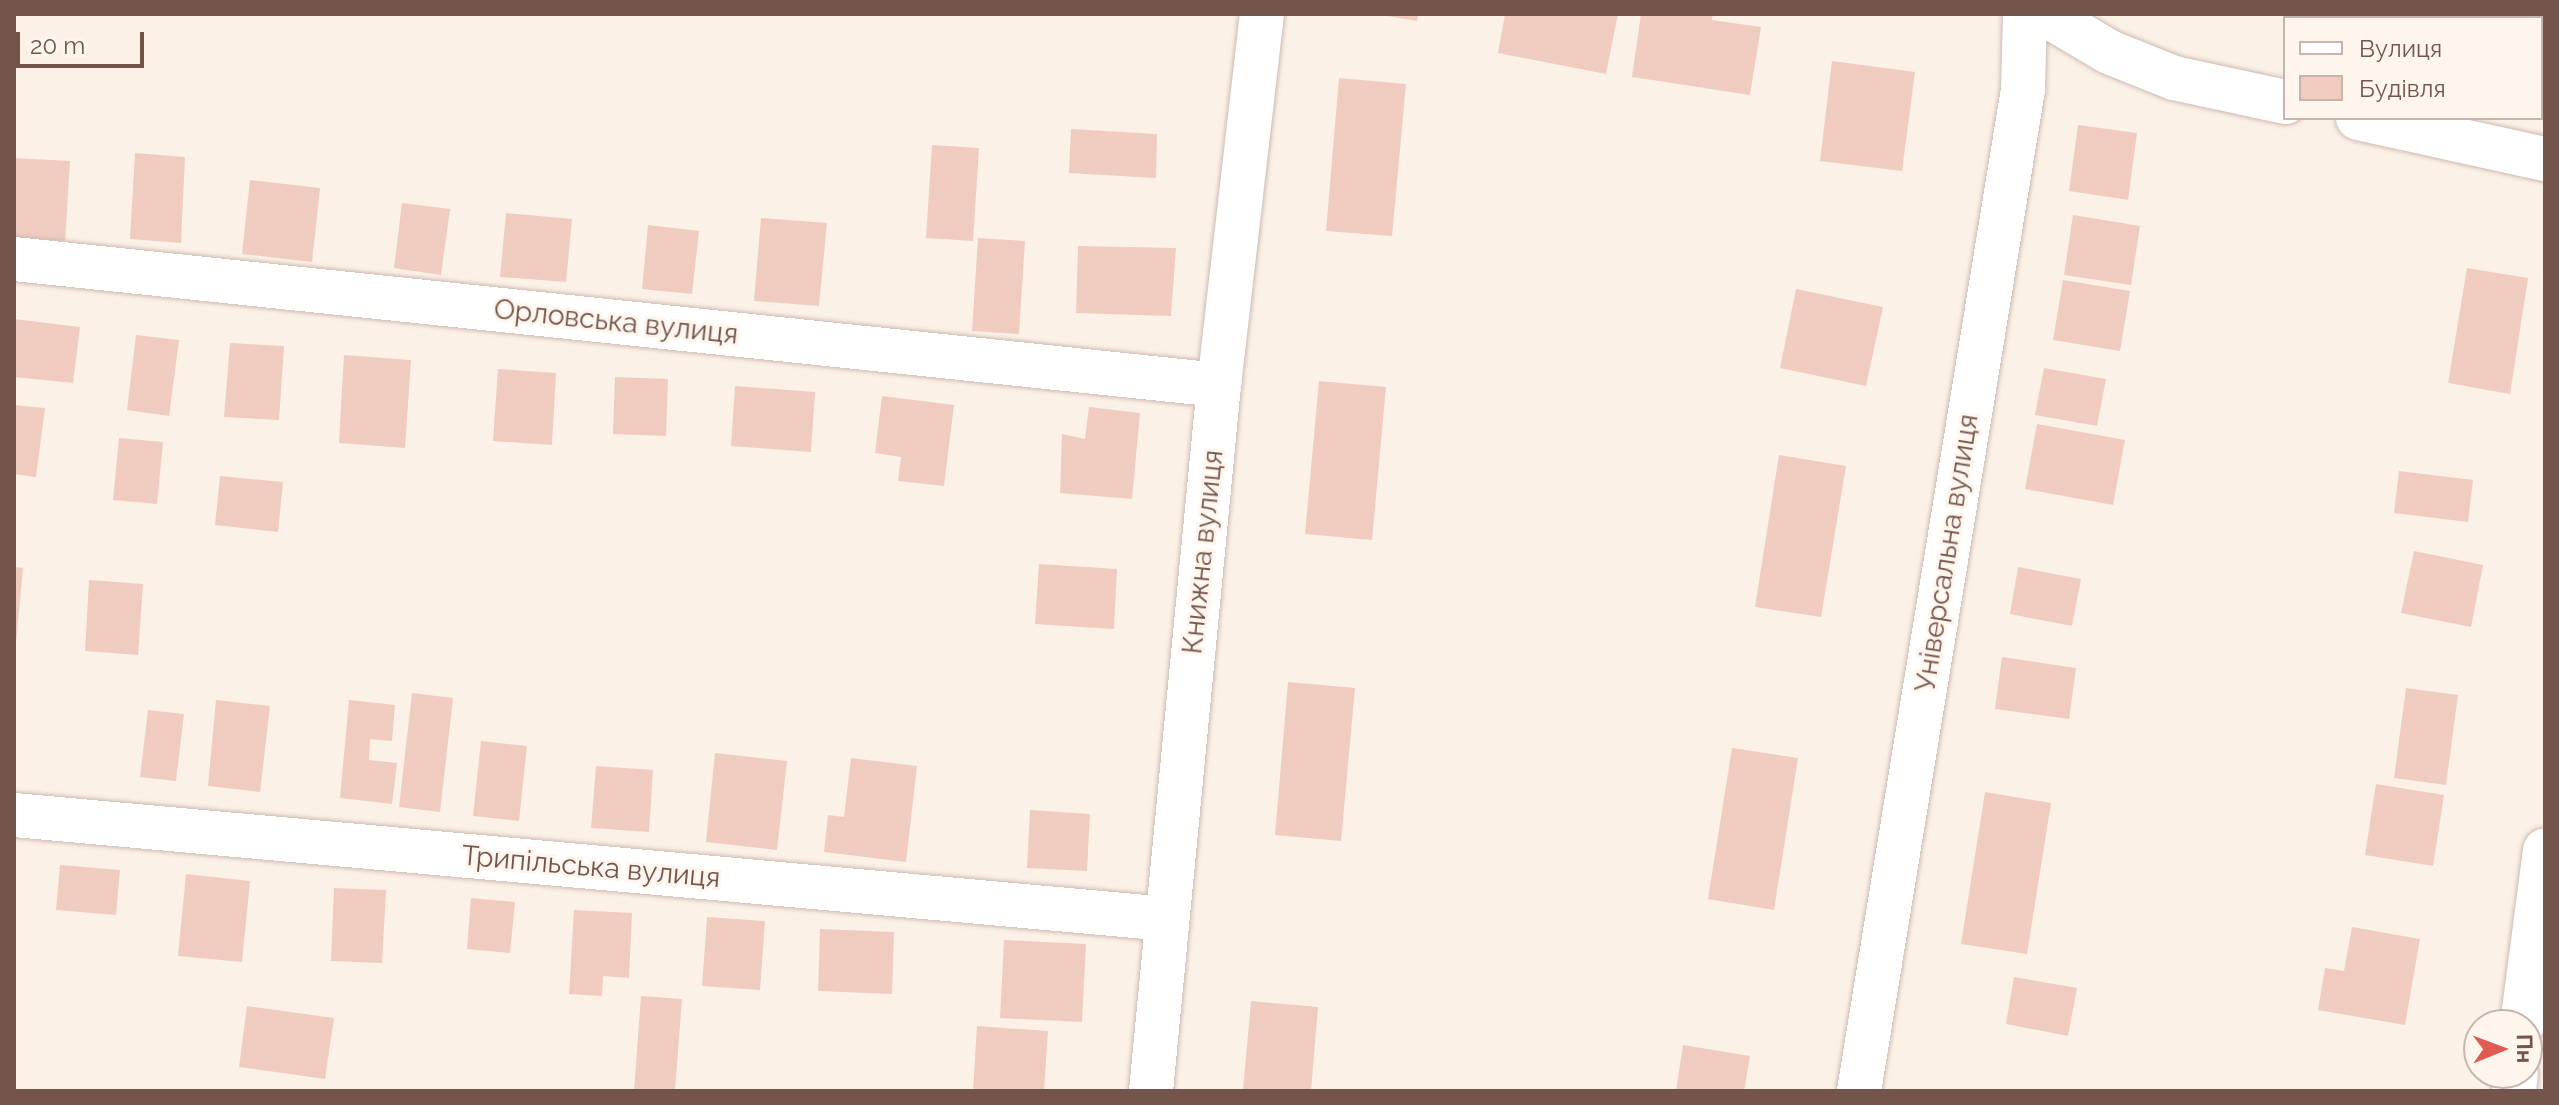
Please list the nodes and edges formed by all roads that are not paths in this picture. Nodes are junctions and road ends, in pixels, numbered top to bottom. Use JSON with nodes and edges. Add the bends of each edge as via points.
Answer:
{"nodes":[{"id":1,"x":1262,"y":14,"type":"edge"},
{"id":2,"x":2025,"y":14,"type":"edge"},
{"id":3,"x":2045,"y":14,"type":"edge"},
{"id":4,"x":2283,"y":102,"type":"edge"},
{"id":5,"x":2367,"y":120,"type":"edge"},
{"id":6,"x":2545,"y":159,"type":"edge"},
{"id":7,"x":14,"y":259,"type":"edge"},
{"id":8,"x":1219,"y":385,"type":"junction"},
{"id":9,"x":14,"y":815,"type":"edge"},
{"id":10,"x":2545,"y":851,"type":"edge"},
{"id":11,"x":1167,"y":919,"type":"junction"},
{"id":12,"x":2524,"y":1009,"type":"edge"},
{"id":13,"x":1151,"y":1091,"type":"edge"},
{"id":14,"x":1859,"y":1091,"type":"edge"}],
"edges":[{"from":1,"to":8,"type":"street","name":"Книжна вулиця"},
{"from":2,"to":14,"type":"street","name":"Універсальна вулиця","via":[[2023,90]]},
{"from":3,"to":4,"type":"street","via":[[2109,52],[2174,78]]},
{"from":5,"to":6,"type":"street"},
{"from":7,"to":8,"type":"street","name":"Орловська вулиця"},
{"from":8,"to":11,"type":"street","name":"Книжна вулиця"},
{"from":9,"to":11,"type":"street","name":"Трипільська вулиця"},
{"from":10,"to":12,"type":"street"},
{"from":11,"to":13,"type":"street","name":"Книжна вулиця"}]}
